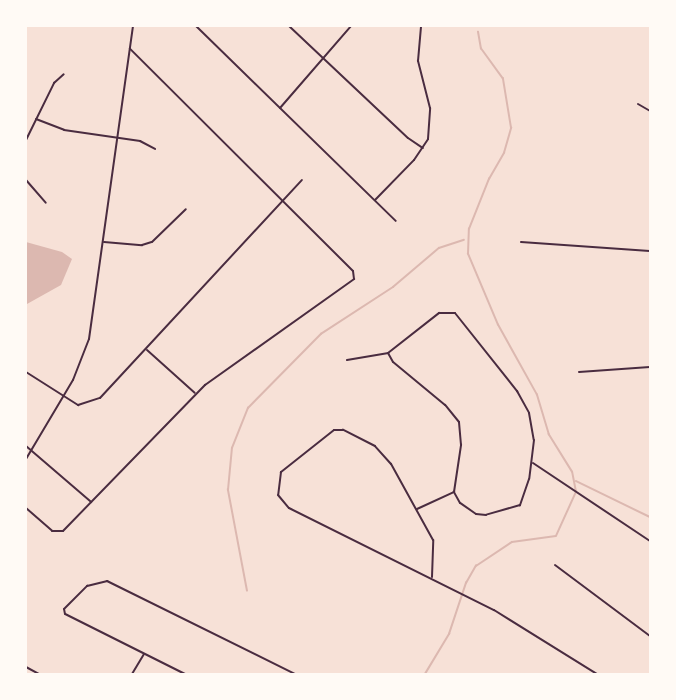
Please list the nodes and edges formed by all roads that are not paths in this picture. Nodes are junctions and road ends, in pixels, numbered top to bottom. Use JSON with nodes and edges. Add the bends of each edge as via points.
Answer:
{"nodes":[{"id":1,"x":133,"y":26,"type":"edge"},
{"id":2,"x":196,"y":26,"type":"edge"},
{"id":3,"x":289,"y":26,"type":"edge"},
{"id":4,"x":351,"y":26,"type":"edge"},
{"id":5,"x":421,"y":26,"type":"edge"},
{"id":6,"x":130,"y":49,"type":"junction"},
{"id":7,"x":325,"y":56,"type":"junction"},
{"id":8,"x":64,"y":74,"type":"dead end"},
{"id":9,"x":638,"y":104,"type":"dead end"},
{"id":10,"x":280,"y":108,"type":"junction"},
{"id":11,"x":651,"y":111,"type":"edge"},
{"id":12,"x":36,"y":119,"type":"junction"},
{"id":13,"x":118,"y":138,"type":"junction"},
{"id":14,"x":26,"y":140,"type":"edge"},
{"id":15,"x":423,"y":148,"type":"junction"},
{"id":16,"x":156,"y":149,"type":"dead end"},
{"id":17,"x":26,"y":180,"type":"edge"},
{"id":18,"x":302,"y":180,"type":"dead end"},
{"id":19,"x":282,"y":201,"type":"junction"},
{"id":20,"x":375,"y":201,"type":"junction"},
{"id":21,"x":46,"y":203,"type":"dead end"},
{"id":22,"x":186,"y":209,"type":"dead end"},
{"id":23,"x":396,"y":221,"type":"dead end"},
{"id":24,"x":105,"y":242,"type":"junction"},
{"id":25,"x":521,"y":242,"type":"dead end"},
{"id":26,"x":651,"y":251,"type":"edge"},
{"id":27,"x":147,"y":350,"type":"junction"},
{"id":28,"x":388,"y":353,"type":"junction"},
{"id":29,"x":347,"y":360,"type":"dead end"},
{"id":30,"x":651,"y":367,"type":"edge"},
{"id":31,"x":26,"y":372,"type":"edge"},
{"id":32,"x":579,"y":372,"type":"dead end"},
{"id":33,"x":195,"y":393,"type":"junction"},
{"id":34,"x":64,"y":396,"type":"junction"},
{"id":35,"x":26,"y":446,"type":"edge"},
{"id":36,"x":31,"y":450,"type":"junction"},
{"id":37,"x":26,"y":459,"type":"edge"},
{"id":38,"x":532,"y":463,"type":"junction"},
{"id":39,"x":454,"y":492,"type":"junction"},
{"id":40,"x":91,"y":502,"type":"junction"},
{"id":41,"x":26,"y":508,"type":"edge"},
{"id":42,"x":417,"y":509,"type":"junction"},
{"id":43,"x":651,"y":541,"type":"edge"},
{"id":44,"x":555,"y":566,"type":"dead end"},
{"id":45,"x":432,"y":578,"type":"junction"},
{"id":46,"x":651,"y":636,"type":"edge"},
{"id":47,"x":144,"y":654,"type":"junction"},
{"id":48,"x":26,"y":667,"type":"edge"},
{"id":49,"x":39,"y":675,"type":"edge"},
{"id":50,"x":132,"y":675,"type":"edge"},
{"id":51,"x":185,"y":675,"type":"edge"},
{"id":52,"x":295,"y":675,"type":"edge"},
{"id":53,"x":597,"y":675,"type":"edge"}],
"edges":[{"from":1,"to":6,"type":"street"},
{"from":2,"to":10,"type":"street"},
{"from":3,"to":7,"type":"street"},
{"from":4,"to":7,"type":"street"},
{"from":5,"to":15,"type":"street","via":[[418,61],[429,99],[430,129]]},
{"from":6,"to":13,"type":"street"},
{"from":6,"to":19,"type":"street"},
{"from":7,"to":10,"type":"street"},
{"from":7,"to":15,"type":"street"},
{"from":8,"to":12,"type":"street","via":[[54,83]]},
{"from":9,"to":11,"type":"street"},
{"from":10,"to":20,"type":"street"},
{"from":12,"to":13,"type":"street","via":[[64,130]]},
{"from":12,"to":14,"type":"street"},
{"from":13,"to":16,"type":"street"},
{"from":13,"to":24,"type":"street"},
{"from":15,"to":20,"type":"street"},
{"from":17,"to":21,"type":"street"},
{"from":18,"to":19,"type":"street"},
{"from":19,"to":27,"type":"street"},
{"from":19,"to":33,"type":"street","via":[[353,271],[354,279]]},
{"from":20,"to":23,"type":"street"},
{"from":22,"to":24,"type":"street","via":[[152,242]]},
{"from":24,"to":34,"type":"street","via":[[89,339]]},
{"from":25,"to":26,"type":"street"},
{"from":27,"to":33,"type":"street"},
{"from":27,"to":34,"type":"street","via":[[92,403],[78,405]]},
{"from":28,"to":29,"type":"street"},
{"from":28,"to":38,"type":"street","via":[[439,313],[455,313],[527,407],[534,432]]},
{"from":28,"to":39,"type":"street","via":[[459,422],[461,445]]},
{"from":30,"to":32,"type":"street"},
{"from":31,"to":34,"type":"street"},
{"from":33,"to":40,"type":"street"},
{"from":34,"to":36,"type":"street"},
{"from":35,"to":36,"type":"street"},
{"from":36,"to":37,"type":"street"},
{"from":36,"to":40,"type":"street"},
{"from":38,"to":39,"type":"street","via":[[524,498],[510,510],[476,514],[460,503]]},
{"from":38,"to":43,"type":"street"},
{"from":39,"to":42,"type":"street"},
{"from":40,"to":41,"type":"street","via":[[59,532],[50,530]]},
{"from":42,"to":45,"type":"street","via":[[435,548]]},
{"from":42,"to":45,"type":"street","via":[[379,449],[343,430],[330,431],[304,450],[282,470],[278,480],[278,495],[289,508]]},
{"from":44,"to":46,"type":"street"},
{"from":45,"to":53,"type":"street","via":[[533,633]]},
{"from":47,"to":50,"type":"street"},
{"from":47,"to":51,"type":"street"},
{"from":47,"to":52,"type":"street","via":[[65,614],[64,609],[82,590],[101,581],[113,583]]},
{"from":48,"to":49,"type":"street"}]}
